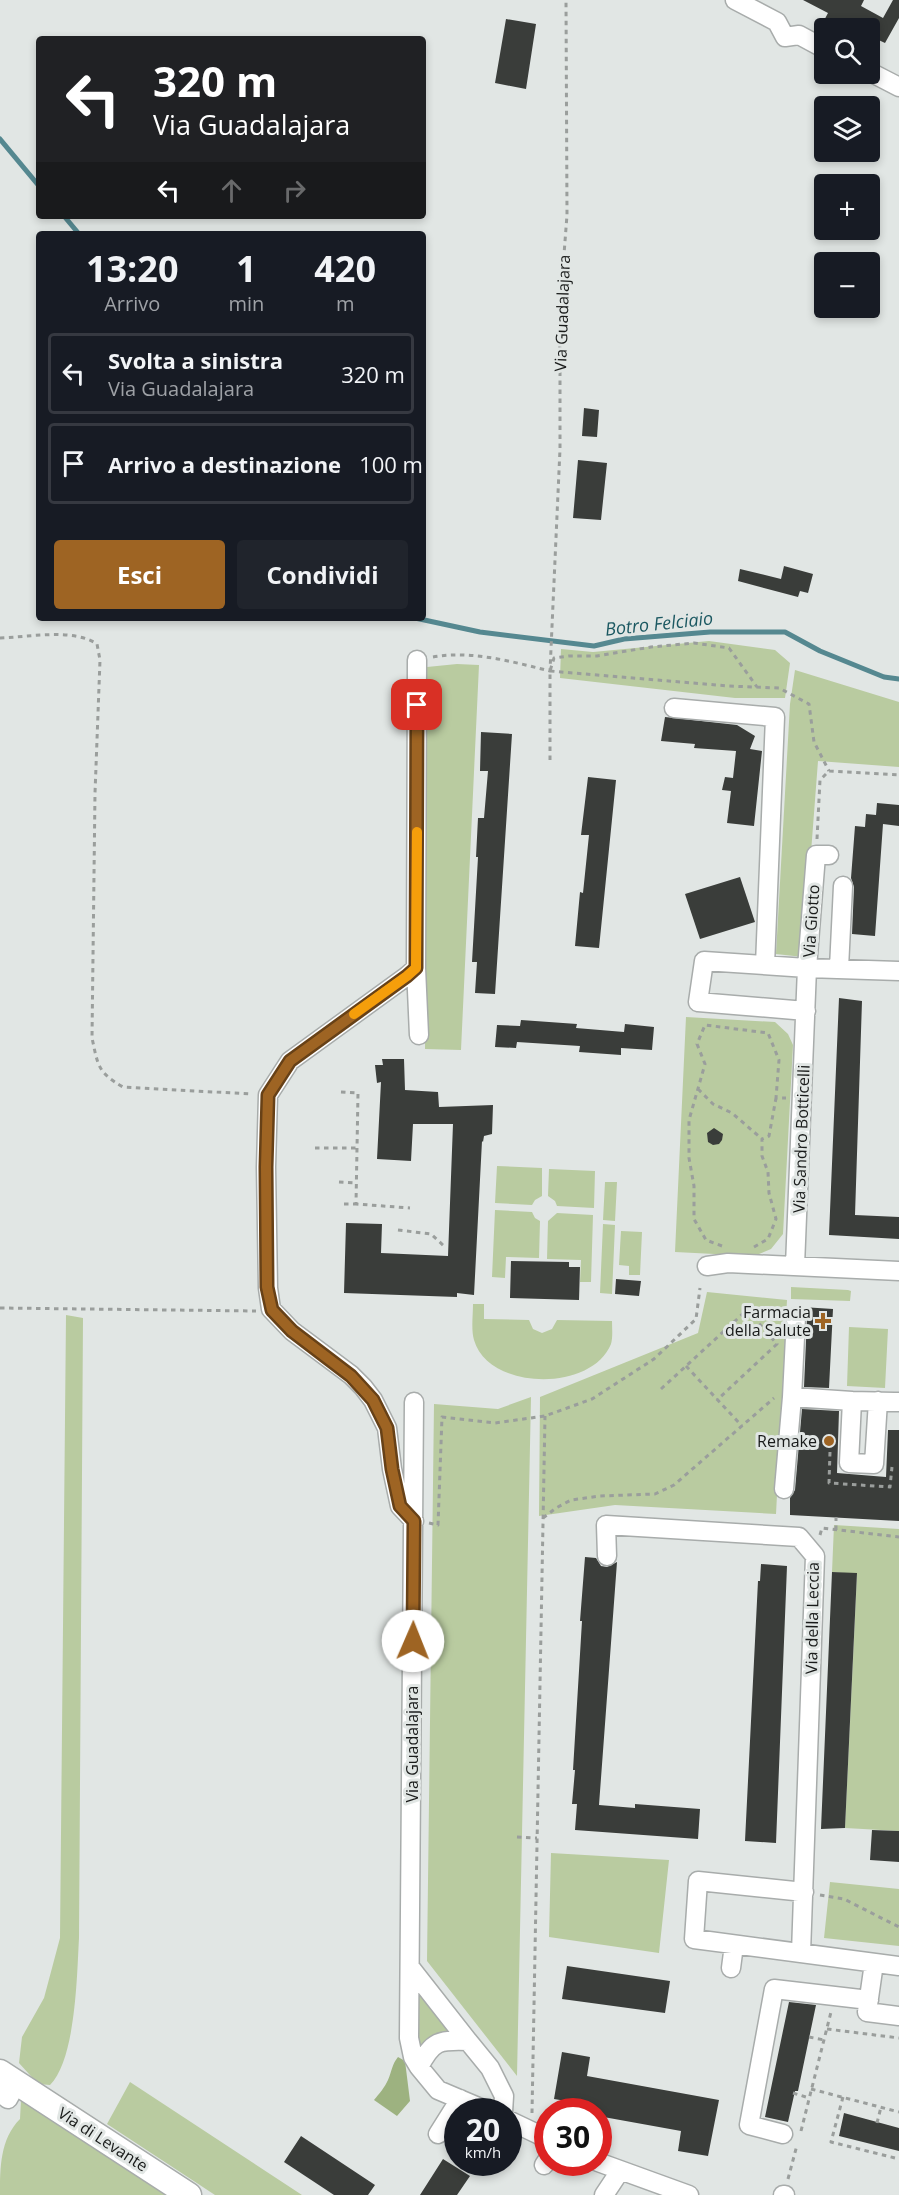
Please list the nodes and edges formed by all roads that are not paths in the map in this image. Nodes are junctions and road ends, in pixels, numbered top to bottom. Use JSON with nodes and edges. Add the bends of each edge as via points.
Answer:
{"nodes":[{"id":1,"x":735,"y":0,"type":"edge"},
{"id":2,"x":814,"y":43,"type":"edge"},
{"id":3,"x":880,"y":77,"type":"edge"},
{"id":4,"x":899,"y":87,"type":"edge"},
{"id":5,"x":417,"y":660,"type":"road end"},
{"id":6,"x":674,"y":708,"type":"dead end"},
{"id":7,"x":821,"y":852,"type":"road end"},
{"id":8,"x":843,"y":886,"type":"dead end"},
{"id":9,"x":765,"y":965,"type":"junction"},
{"id":10,"x":416,"y":968,"type":"junction"},
{"id":11,"x":807,"y":968,"type":"junction"},
{"id":12,"x":839,"y":968,"type":"junction"},
{"id":13,"x":899,"y":971,"type":"edge"},
{"id":14,"x":806,"y":1011,"type":"junction"},
{"id":15,"x":419,"y":1035,"type":"dead end"},
{"id":16,"x":707,"y":1266,"type":"dead end"},
{"id":17,"x":795,"y":1266,"type":"junction"},
{"id":18,"x":899,"y":1270,"type":"edge"},
{"id":19,"x":796,"y":1317,"type":"dead end"},
{"id":20,"x":792,"y":1396,"type":"junction"},
{"id":21,"x":852,"y":1401,"type":"junction"},
{"id":22,"x":878,"y":1401,"type":"junction"},
{"id":23,"x":414,"y":1402,"type":"dead end"},
{"id":24,"x":899,"y":1402,"type":"edge"},
{"id":25,"x":784,"y":1489,"type":"dead end"},
{"id":26,"x":414,"y":1521,"type":"junction"},
{"id":27,"x":607,"y":1556,"type":"dead end"},
{"id":28,"x":804,"y":1892,"type":"junction"},
{"id":29,"x":734,"y":1945,"type":"junction"},
{"id":30,"x":801,"y":1953,"type":"junction"},
{"id":31,"x":874,"y":1963,"type":"junction"},
{"id":32,"x":899,"y":1966,"type":"edge"},
{"id":33,"x":410,"y":1967,"type":"junction"},
{"id":34,"x":731,"y":1968,"type":"dead end"},
{"id":35,"x":869,"y":2000,"type":"junction"},
{"id":36,"x":899,"y":2016,"type":"edge"},
{"id":37,"x":468,"y":2041,"type":"junction"},
{"id":38,"x":419,"y":2067,"type":"junction"},
{"id":39,"x":6,"y":2083,"type":"edge"},
{"id":40,"x":458,"y":2098,"type":"edge"},
{"id":41,"x":504,"y":2098,"type":"edge"},
{"id":42,"x":444,"y":2124,"type":"edge"},
{"id":43,"x":438,"y":2133,"type":"dead end"},
{"id":44,"x":783,"y":2134,"type":"dead end"},
{"id":45,"x":612,"y":2168,"type":"edge"},
{"id":46,"x":620,"y":2171,"type":"junction"},
{"id":47,"x":189,"y":2195,"type":"edge"},
{"id":48,"x":604,"y":2195,"type":"edge"},
{"id":49,"x":689,"y":2195,"type":"edge"}],
"edges":[{"from":1,"to":2,"type":"street","via":[[766,10],[785,37],[799,35]]},
{"from":3,"to":4,"type":"street"},
{"from":5,"to":10,"type":"street"},
{"from":6,"to":9,"type":"street","via":[[775,717]]},
{"from":7,"to":11,"type":"street","name":"Via Giotto"},
{"from":8,"to":12,"type":"street","name":"Via Giotto"},
{"from":9,"to":11,"type":"street"},
{"from":9,"to":14,"type":"street","via":[[704,961],[698,1002]]},
{"from":10,"to":15,"type":"street"},
{"from":10,"to":26,"type":"street","via":[[290,1061],[268,1095],[266,1167],[267,1287],[272,1310],[292,1331],[351,1376],[373,1400],[387,1428],[400,1506]]},
{"from":11,"to":12,"type":"street","name":"Via Giotto"},
{"from":11,"to":14,"type":"street","name":"Via Sandro Botticelli"},
{"from":12,"to":13,"type":"street","name":"Via Giotto"},
{"from":14,"to":17,"type":"street","name":"Via Sandro Botticelli","via":[[790,1098]]},
{"from":16,"to":17,"type":"street","via":[[730,1256]]},
{"from":17,"to":18,"type":"street"},
{"from":19,"to":20,"type":"street"},
{"from":20,"to":21,"type":"street"},
{"from":20,"to":25,"type":"street"},
{"from":21,"to":22,"type":"street"},
{"from":21,"to":22,"type":"street","via":[[849,1462],[874,1464]]},
{"from":22,"to":24,"type":"street"},
{"from":23,"to":26,"type":"street","name":"Via Guadalajara"},
{"from":26,"to":33,"type":"street","name":"Via Guadalajara"},
{"from":27,"to":28,"type":"street","name":"Via della Leccia","via":[[606,1525],[799,1537],[815,1556]]},
{"from":28,"to":29,"type":"street","via":[[698,1881],[694,1939]]},
{"from":28,"to":30,"type":"street","name":"Via della Leccia"},
{"from":29,"to":30,"type":"street"},
{"from":29,"to":34,"type":"street"},
{"from":30,"to":31,"type":"street"},
{"from":31,"to":32,"type":"street"},
{"from":31,"to":35,"type":"street"},
{"from":33,"to":37,"type":"street"},
{"from":33,"to":38,"type":"street","name":"Via Guadalajara","via":[[409,2038]]},
{"from":35,"to":36,"type":"street","via":[[867,2012]]},
{"from":35,"to":44,"type":"street","via":[[774,1989],[749,2125]]},
{"from":37,"to":38,"type":"street","via":[[436,2043],[428,2049]]},
{"from":37,"to":41,"type":"street","via":[[490,2068]]},
{"from":38,"to":40,"type":"street","name":"Via Guadalajara","via":[[438,2090]]},
{"from":39,"to":47,"type":"main road","name":"Via di Levante"},
{"from":42,"to":43,"type":"street"},
{"from":45,"to":46,"type":"street"},
{"from":46,"to":48,"type":"street"},
{"from":46,"to":49,"type":"street"}]}
